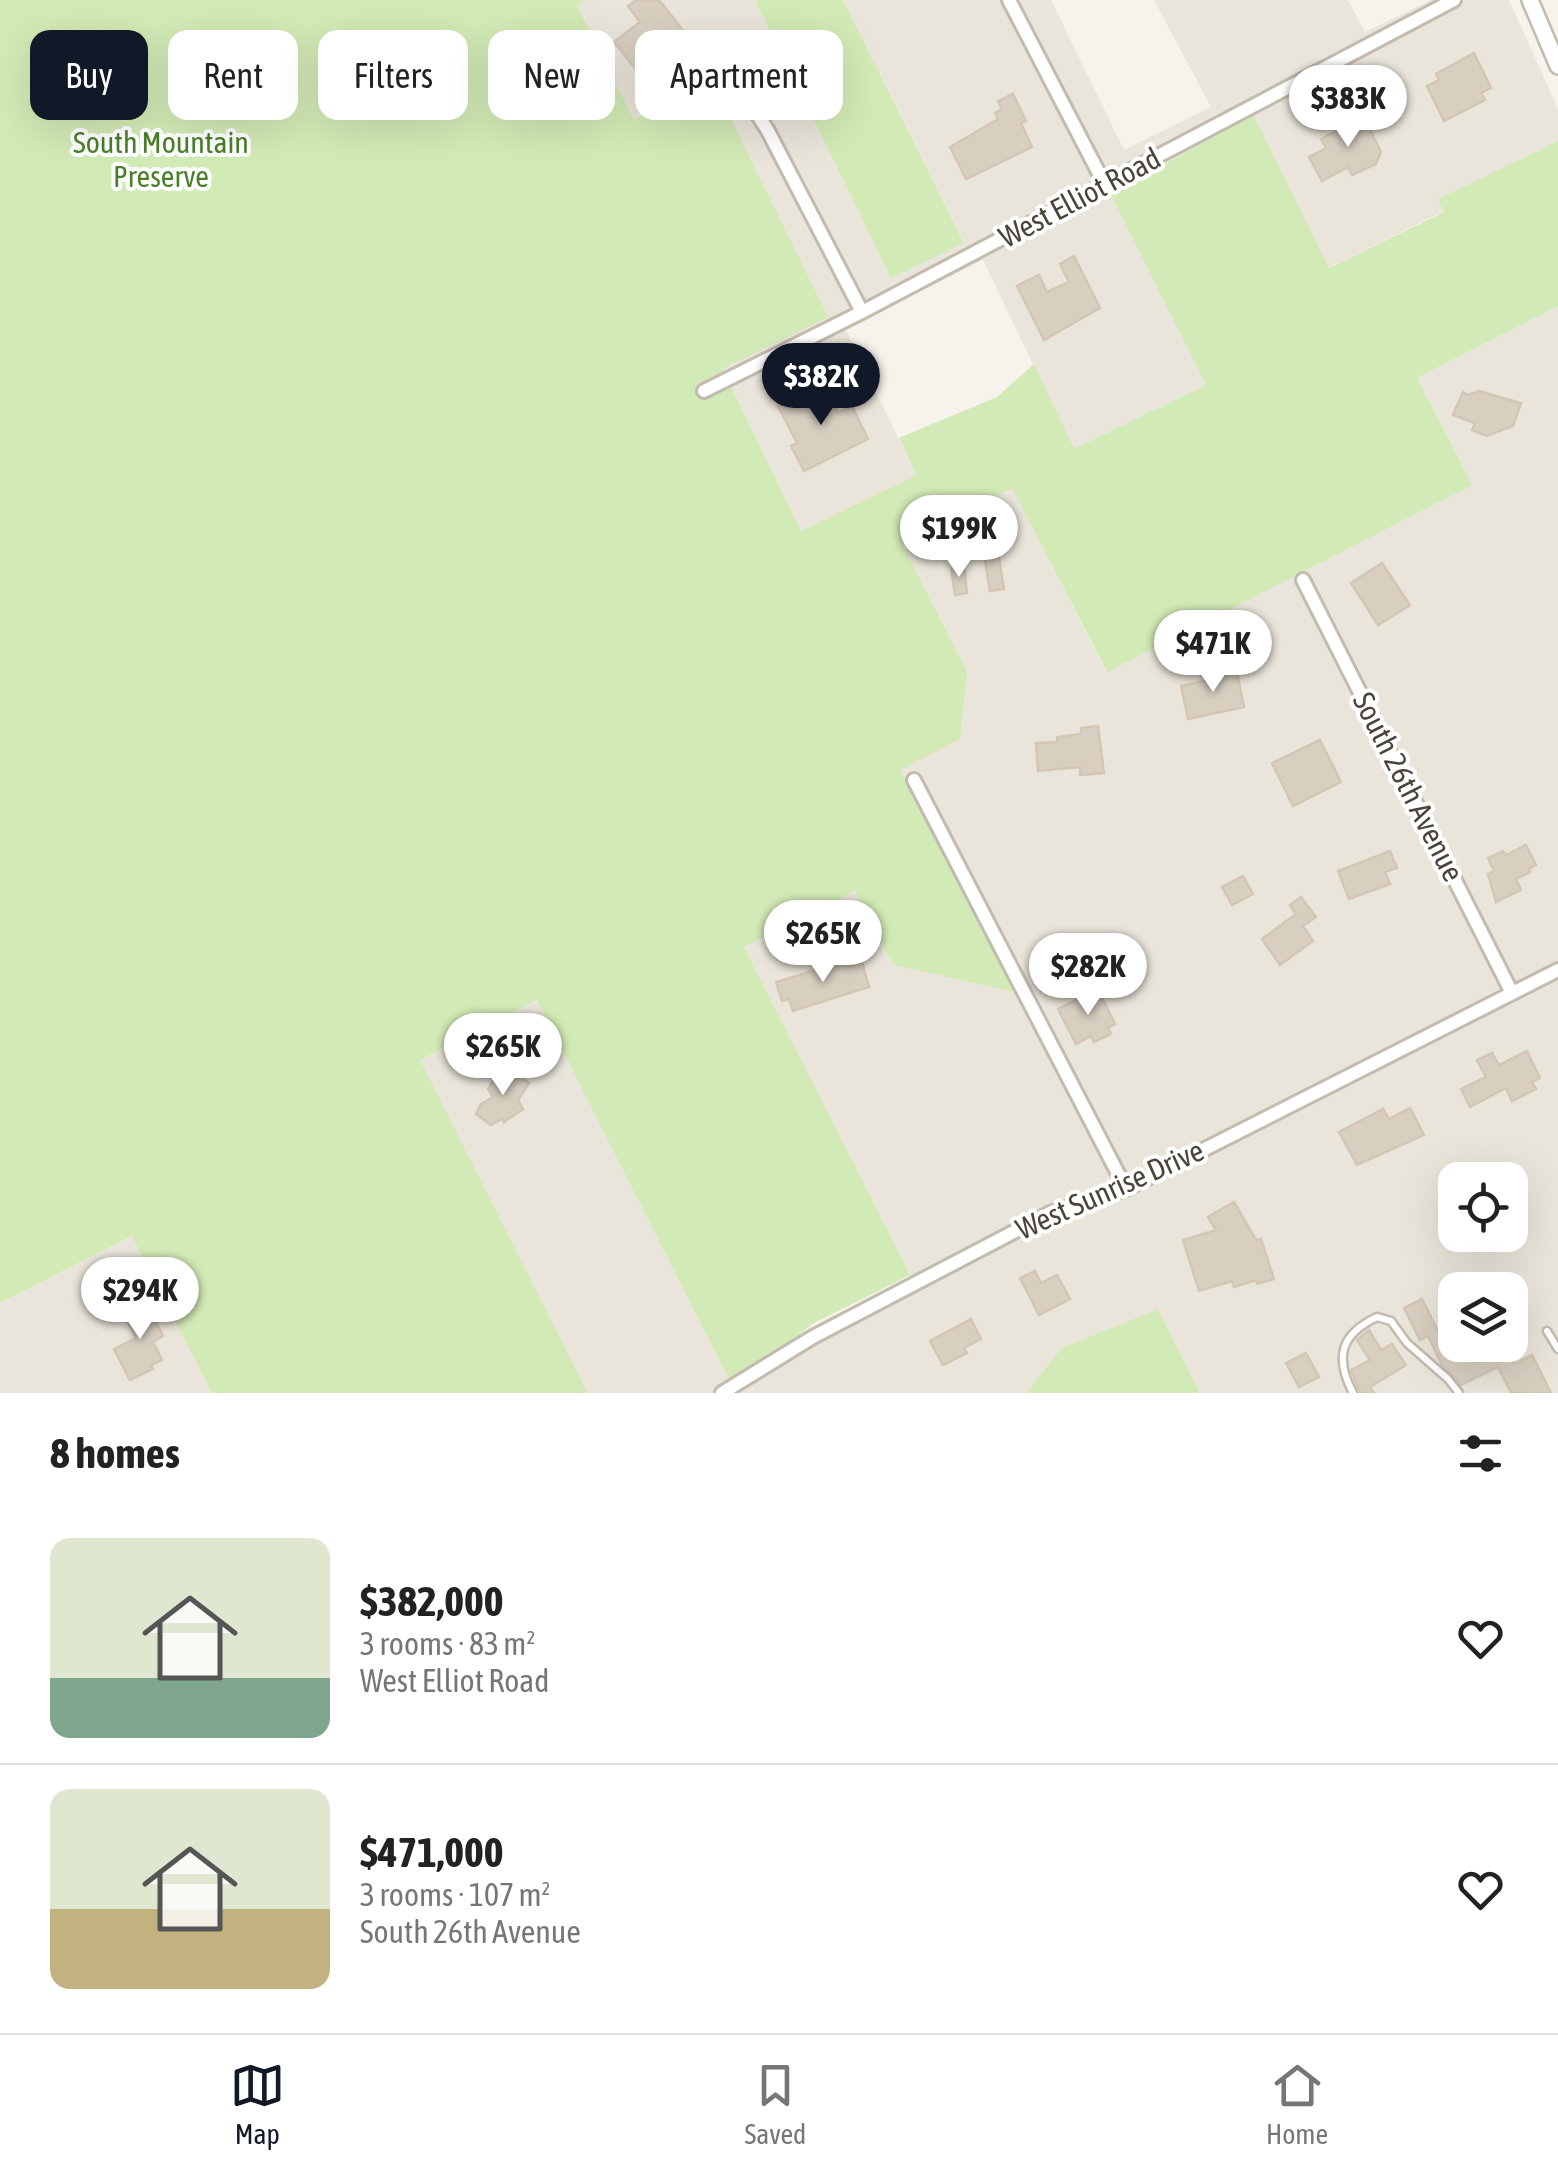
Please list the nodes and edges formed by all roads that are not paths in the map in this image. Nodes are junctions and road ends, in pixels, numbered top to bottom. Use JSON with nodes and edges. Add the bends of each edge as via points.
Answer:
{"nodes":[{"id":1,"x":1009,"y":0,"type":"edge"},
{"id":2,"x":1454,"y":0,"type":"edge"},
{"id":3,"x":1530,"y":0,"type":"edge"},
{"id":4,"x":1558,"y":66,"type":"edge"},
{"id":5,"x":760,"y":120,"type":"edge"},
{"id":6,"x":1105,"y":185,"type":"junction"},
{"id":7,"x":862,"y":312,"type":"junction"},
{"id":8,"x":704,"y":390,"type":"dead end"},
{"id":9,"x":1303,"y":580,"type":"dead end"},
{"id":10,"x":914,"y":780,"type":"dead end"},
{"id":11,"x":1558,"y":970,"type":"edge"},
{"id":12,"x":1512,"y":993,"type":"junction"},
{"id":13,"x":1126,"y":1189,"type":"junction"},
{"id":14,"x":1547,"y":1332,"type":"dead end"},
{"id":15,"x":1558,"y":1349,"type":"edge"},
{"id":16,"x":722,"y":1393,"type":"edge"},
{"id":17,"x":1353,"y":1393,"type":"edge"},
{"id":18,"x":1458,"y":1393,"type":"edge"}],
"edges":[{"from":1,"to":6,"type":"street"},
{"from":2,"to":6,"type":"street","name":"West Elliot Road"},
{"from":3,"to":4,"type":"street"},
{"from":5,"to":7,"type":"street"},
{"from":6,"to":7,"type":"street","name":"West Elliot Road"},
{"from":7,"to":8,"type":"street","name":"West Elliot Road"},
{"from":9,"to":12,"type":"street","name":"South 26th Avenue"},
{"from":10,"to":13,"type":"street"},
{"from":11,"to":12,"type":"street","name":"West Sunrise Drive"},
{"from":12,"to":13,"type":"street","name":"West Sunrise Drive"},
{"from":13,"to":16,"type":"street","name":"West Sunrise Drive","via":[[1050,1213]]},
{"from":14,"to":15,"type":"lane"},
{"from":17,"to":18,"type":"lane","via":[[1342,1364],[1346,1341],[1357,1326],[1378,1317],[1391,1322]]}]}
